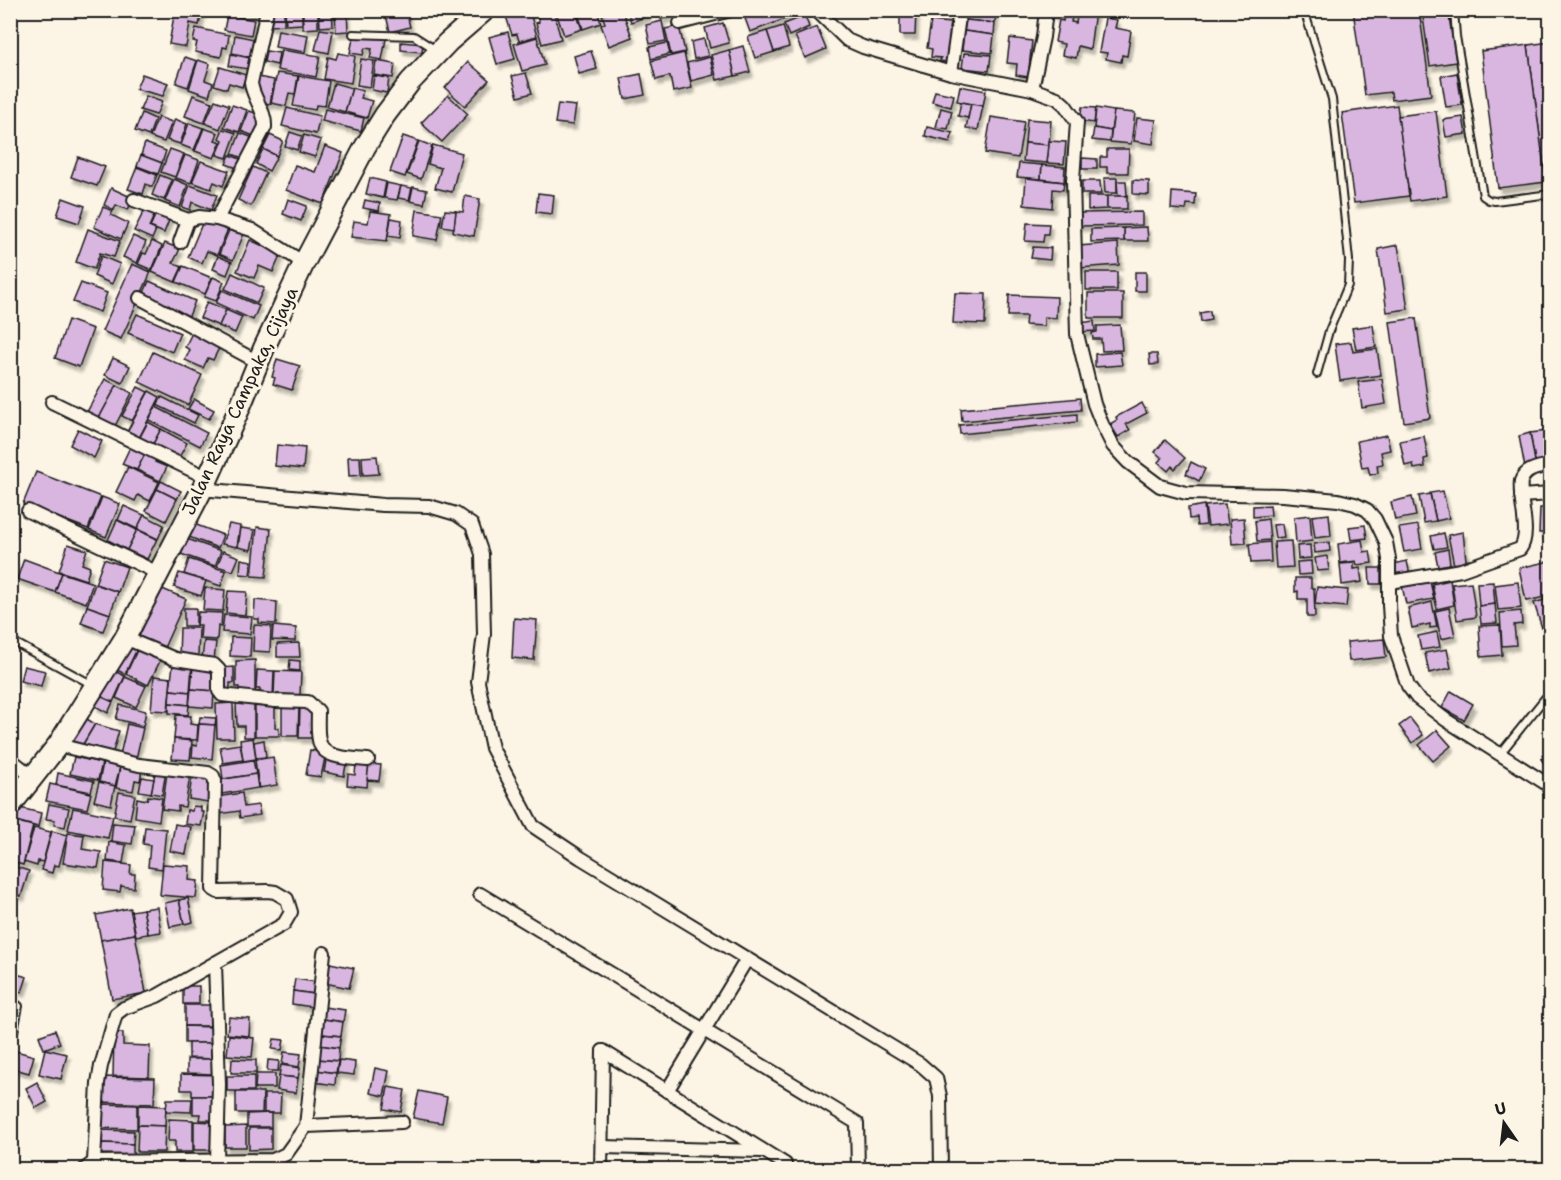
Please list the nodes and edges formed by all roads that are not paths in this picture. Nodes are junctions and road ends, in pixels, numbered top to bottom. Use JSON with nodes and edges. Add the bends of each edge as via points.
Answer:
{"nodes":[{"id":1,"x":267,"y":10,"type":"edge"},
{"id":2,"x":485,"y":10,"type":"edge"},
{"id":3,"x":731,"y":10,"type":"edge"},
{"id":4,"x":816,"y":10,"type":"edge"},
{"id":5,"x":960,"y":10,"type":"edge"},
{"id":6,"x":1047,"y":10,"type":"edge"},
{"id":7,"x":1304,"y":10,"type":"edge"},
{"id":8,"x":1454,"y":10,"type":"edge"},
{"id":9,"x":680,"y":23,"type":"dead end"},
{"id":10,"x":353,"y":34,"type":"dead end"},
{"id":11,"x":439,"y":52,"type":"junction"},
{"id":12,"x":951,"y":73,"type":"junction"},
{"id":13,"x":1032,"y":89,"type":"junction"},
{"id":14,"x":1551,"y":194,"type":"edge"},
{"id":15,"x":134,"y":200,"type":"dead end"},
{"id":16,"x":217,"y":219,"type":"junction"},
{"id":17,"x":188,"y":220,"type":"junction"},
{"id":18,"x":180,"y":242,"type":"dead end"},
{"id":19,"x":304,"y":263,"type":"junction"},
{"id":20,"x":140,"y":298,"type":"dead end"},
{"id":21,"x":258,"y":362,"type":"junction"},
{"id":22,"x":1317,"y":374,"type":"dead end"},
{"id":23,"x":52,"y":402,"type":"dead end"},
{"id":24,"x":1551,"y":465,"type":"edge"},
{"id":25,"x":204,"y":484,"type":"junction"},
{"id":26,"x":1551,"y":494,"type":"edge"},
{"id":27,"x":1521,"y":496,"type":"junction"},
{"id":28,"x":27,"y":511,"type":"dead end"},
{"id":29,"x":158,"y":573,"type":"junction"},
{"id":30,"x":1390,"y":582,"type":"junction"},
{"id":31,"x":125,"y":638,"type":"junction"},
{"id":32,"x":10,"y":640,"type":"edge"},
{"id":33,"x":95,"y":686,"type":"junction"},
{"id":34,"x":1551,"y":696,"type":"edge"},
{"id":35,"x":58,"y":746,"type":"junction"},
{"id":36,"x":1500,"y":754,"type":"junction"},
{"id":37,"x":10,"y":759,"type":"edge"},
{"id":38,"x":368,"y":760,"type":"dead end"},
{"id":39,"x":33,"y":777,"type":"junction"},
{"id":40,"x":1551,"y":786,"type":"edge"},
{"id":41,"x":10,"y":806,"type":"edge"},
{"id":42,"x":480,"y":894,"type":"dead end"},
{"id":43,"x":324,"y":953,"type":"dead end"},
{"id":44,"x":747,"y":959,"type":"junction"},
{"id":45,"x":215,"y":963,"type":"junction"},
{"id":46,"x":10,"y":999,"type":"edge"},
{"id":47,"x":704,"y":1030,"type":"junction"},
{"id":48,"x":10,"y":1052,"type":"edge"},
{"id":49,"x":667,"y":1091,"type":"junction"},
{"id":50,"x":402,"y":1122,"type":"dead end"},
{"id":51,"x":306,"y":1126,"type":"junction"},
{"id":52,"x":602,"y":1147,"type":"junction"},
{"id":53,"x":764,"y":1151,"type":"junction"},
{"id":54,"x":223,"y":1164,"type":"edge"},
{"id":55,"x":89,"y":1166,"type":"edge"},
{"id":56,"x":602,"y":1170,"type":"edge"},
{"id":57,"x":785,"y":1170,"type":"edge"},
{"id":58,"x":858,"y":1170,"type":"edge"},
{"id":59,"x":940,"y":1170,"type":"edge"}],
"edges":[{"from":1,"to":16,"type":"street","via":[[251,83],[265,127]]},
{"from":2,"to":11,"type":"main road","name":"Jalan Raya Campaka, Cijaya"},
{"from":3,"to":9,"type":"street"},
{"from":4,"to":12,"type":"street","via":[[847,40]]},
{"from":5,"to":12,"type":"street"},
{"from":6,"to":13,"type":"street"},
{"from":7,"to":22,"type":"lane","via":[[1332,99],[1349,260],[1348,285]]},
{"from":8,"to":14,"type":"lane","via":[[1483,196],[1496,201]]},
{"from":10,"to":11,"type":"lane","via":[[414,36]]},
{"from":11,"to":19,"type":"main road","name":"Jalan Raya Campaka, Cijaya","via":[[385,115]]},
{"from":12,"to":13,"type":"street"},
{"from":13,"to":30,"type":"street","via":[[1057,98],[1077,123],[1073,180],[1077,334],[1094,404],[1113,446],[1147,478],[1185,493],[1338,500],[1367,510],[1381,531],[1389,559]]},
{"from":15,"to":17,"type":"street"},
{"from":16,"to":17,"type":"street"},
{"from":16,"to":19,"type":"street","via":[[252,230]]},
{"from":17,"to":18,"type":"street"},
{"from":19,"to":21,"type":"main road","name":"Jalan Raya Campaka, Cijaya"},
{"from":20,"to":21,"type":"street"},
{"from":21,"to":25,"type":"main road","name":"Jalan Raya Campaka, Cijaya"},
{"from":23,"to":25,"type":"street"},
{"from":24,"to":27,"type":"street","via":[[1522,476]]},
{"from":25,"to":29,"type":"main road","name":"Jalan Raya Campaka, Cijaya"},
{"from":25,"to":44,"type":"street","via":[[383,505],[429,506],[456,514],[472,525],[482,554],[484,634],[478,682],[483,711],[492,748],[533,826]]},
{"from":26,"to":27,"type":"street"},
{"from":27,"to":30,"type":"street","via":[[1524,541],[1520,549],[1461,570]]},
{"from":28,"to":29,"type":"street"},
{"from":29,"to":31,"type":"main road","name":"Jalan Raya Campaka, Cijaya"},
{"from":30,"to":36,"type":"street","via":[[1391,636],[1407,686],[1446,720]]},
{"from":31,"to":33,"type":"main road","name":"Jalan Raya Campaka, Cijaya"},
{"from":31,"to":38,"type":"street","via":[[175,659],[214,665],[219,670],[222,695],[308,702],[318,711],[321,747],[332,755]]},
{"from":32,"to":33,"type":"lane"},
{"from":33,"to":35,"type":"main road","name":"Jalan Raya Campaka, Cijaya"},
{"from":34,"to":36,"type":"lane"},
{"from":35,"to":39,"type":"main road","name":"Jalan Raya Campaka, Cijaya"},
{"from":35,"to":45,"type":"street","via":[[139,765],[213,776],[213,889],[275,892],[287,899],[291,912],[284,924]]},
{"from":36,"to":40,"type":"street"},
{"from":37,"to":39,"type":"street"},
{"from":39,"to":41,"type":"main road","name":"Jalan Raya Campaka, Cijaya"},
{"from":42,"to":47,"type":"street"},
{"from":43,"to":51,"type":"street"},
{"from":44,"to":47,"type":"street"},
{"from":44,"to":59,"type":"street","via":[[920,1064],[936,1078],[940,1096]]},
{"from":45,"to":54,"type":"street"},
{"from":45,"to":55,"type":"street","via":[[116,1014],[101,1066]]},
{"from":46,"to":48,"type":"lane","via":[[19,1006]]},
{"from":47,"to":49,"type":"street"},
{"from":47,"to":58,"type":"street","via":[[857,1123]]},
{"from":49,"to":52,"type":"street","via":[[603,1051]]},
{"from":49,"to":53,"type":"street"},
{"from":50,"to":51,"type":"street"},
{"from":51,"to":54,"type":"street","via":[[283,1157]]},
{"from":52,"to":53,"type":"street"},
{"from":52,"to":56,"type":"street"},
{"from":53,"to":57,"type":"street","via":[[785,1164]]},
{"from":54,"to":55,"type":"street"}]}
